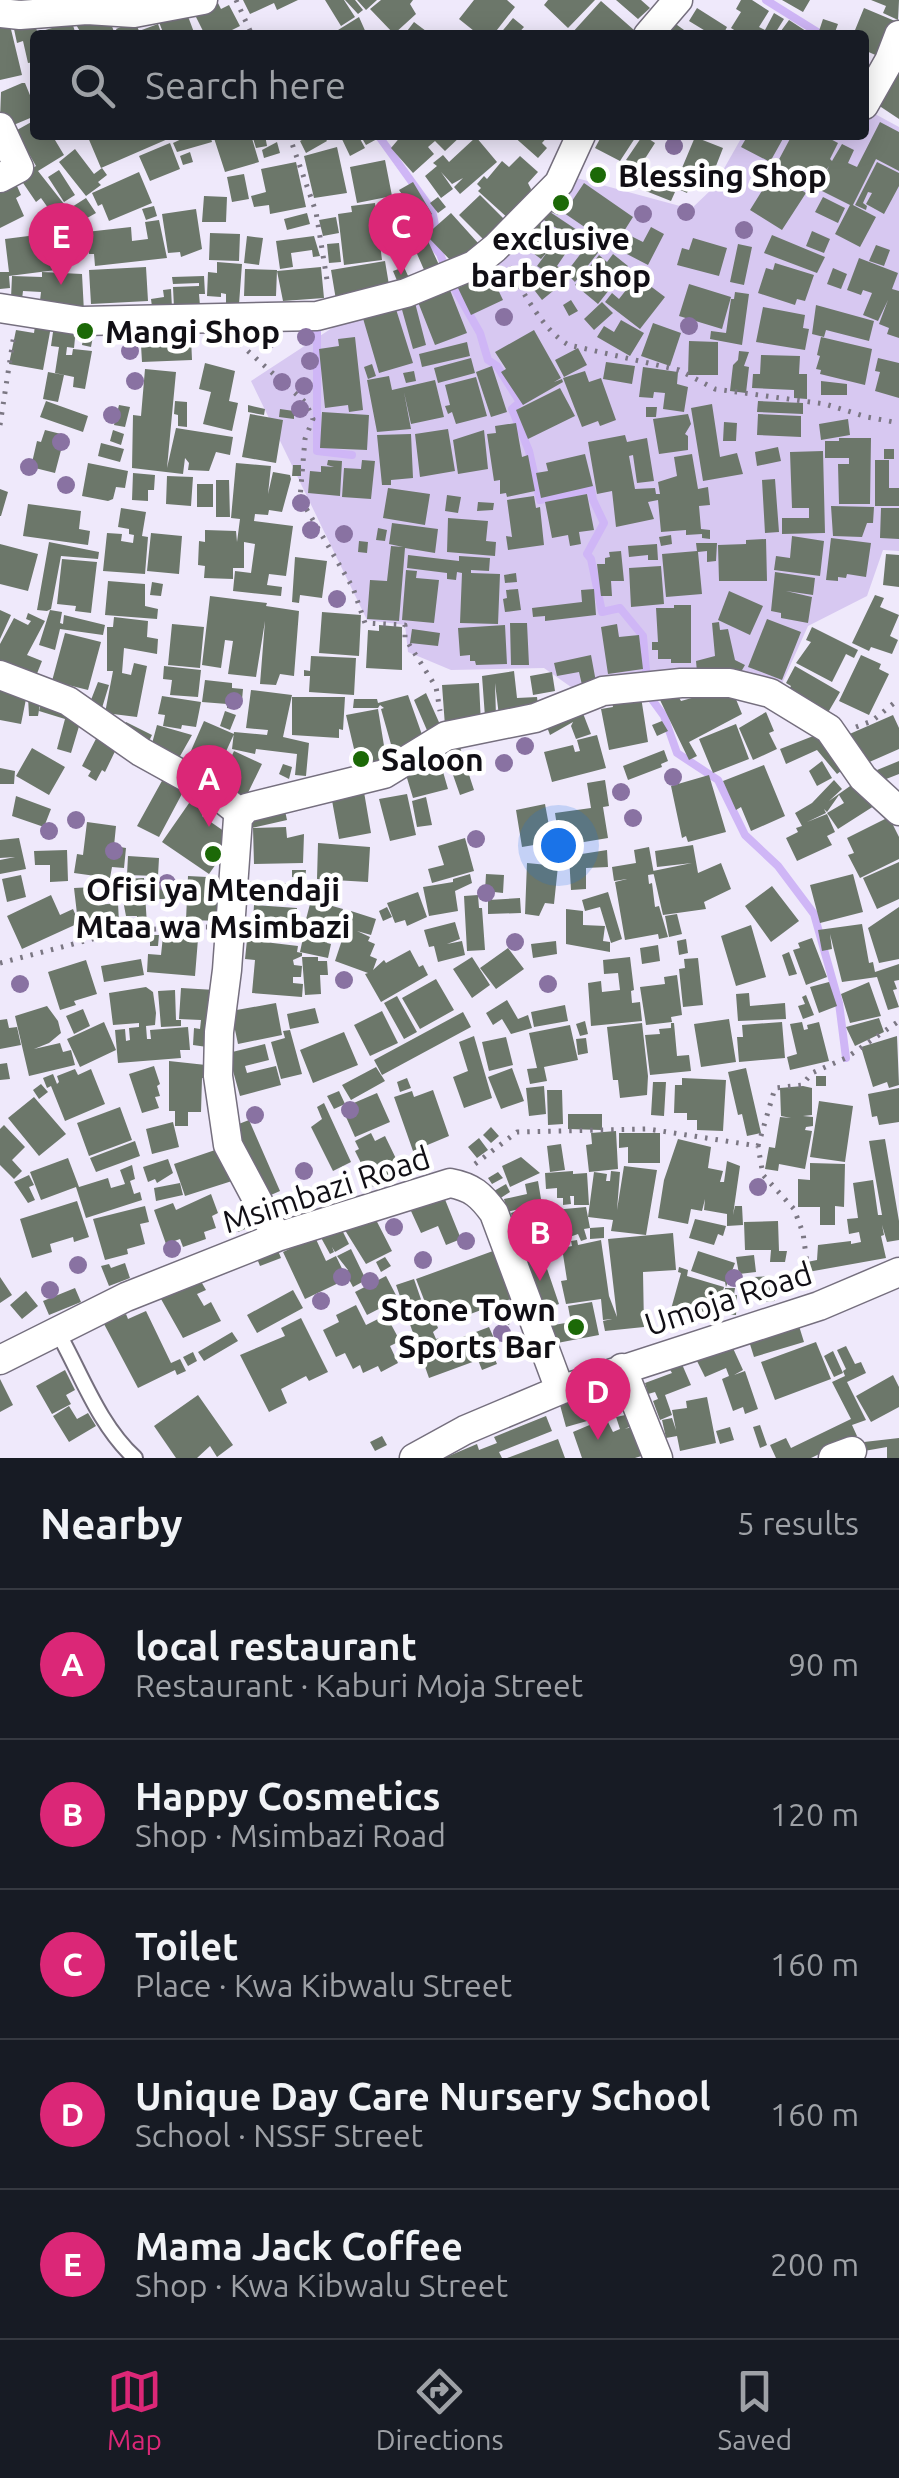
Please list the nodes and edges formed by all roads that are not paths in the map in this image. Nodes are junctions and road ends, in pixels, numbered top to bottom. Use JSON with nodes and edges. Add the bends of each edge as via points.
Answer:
{"nodes":[{"id":1,"x":203,"y":0,"type":"edge"},
{"id":2,"x":678,"y":0,"type":"edge"},
{"id":3,"x":0,"y":13,"type":"edge"},
{"id":4,"x":652,"y":30,"type":"edge"},
{"id":5,"x":899,"y":35,"type":"edge"},
{"id":6,"x":869,"y":97,"type":"edge"},
{"id":7,"x":0,"y":127,"type":"edge"},
{"id":8,"x":579,"y":140,"type":"edge"},
{"id":9,"x":0,"y":178,"type":"edge"},
{"id":10,"x":10,"y":310,"type":"edge"},
{"id":11,"x":0,"y":675,"type":"edge"},
{"id":12,"x":899,"y":811,"type":"edge"},
{"id":13,"x":240,"y":812,"type":"junction"},
{"id":14,"x":278,"y":1237,"type":"junction"},
{"id":15,"x":899,"y":1272,"type":"edge"},
{"id":16,"x":56,"y":1330,"type":"junction"},
{"id":17,"x":0,"y":1360,"type":"edge"},
{"id":18,"x":622,"y":1368,"type":"junction"},
{"id":19,"x":560,"y":1390,"type":"junction"},
{"id":20,"x":135,"y":1458,"type":"edge"},
{"id":21,"x":414,"y":1458,"type":"edge"},
{"id":22,"x":658,"y":1458,"type":"edge"}],
"edges":[{"from":1,"to":3,"type":"street","via":[[134,12]]},
{"from":2,"to":4,"type":"street"},
{"from":5,"to":6,"type":"street"},
{"from":7,"to":9,"type":"street","via":[[19,168]]},
{"from":8,"to":10,"type":"street","via":[[559,183],[495,248],[474,265],[406,293],[332,314],[82,320]]},
{"from":11,"to":13,"type":"street","via":[[68,701]]},
{"from":12,"to":13,"type":"street","via":[[863,778],[828,729],[751,686],[701,683],[603,691],[536,718],[446,736],[384,774]]},
{"from":13,"to":14,"type":"street","via":[[218,1076],[228,1145]]},
{"from":14,"to":16,"type":"street","name":"Msimbazi Road"},
{"from":14,"to":19,"type":"street","name":"Msimbazi Road","via":[[450,1183],[468,1186],[494,1214]]},
{"from":15,"to":18,"type":"street","name":"Umoja Road","via":[[724,1339]]},
{"from":16,"to":17,"type":"street","name":"Msimbazi Road"},
{"from":16,"to":20,"type":"lane","via":[[101,1415]]},
{"from":18,"to":19,"type":"street","name":"Umoja Road"},
{"from":18,"to":22,"type":"street"},
{"from":19,"to":21,"type":"street","name":"Umoja Road"}]}
